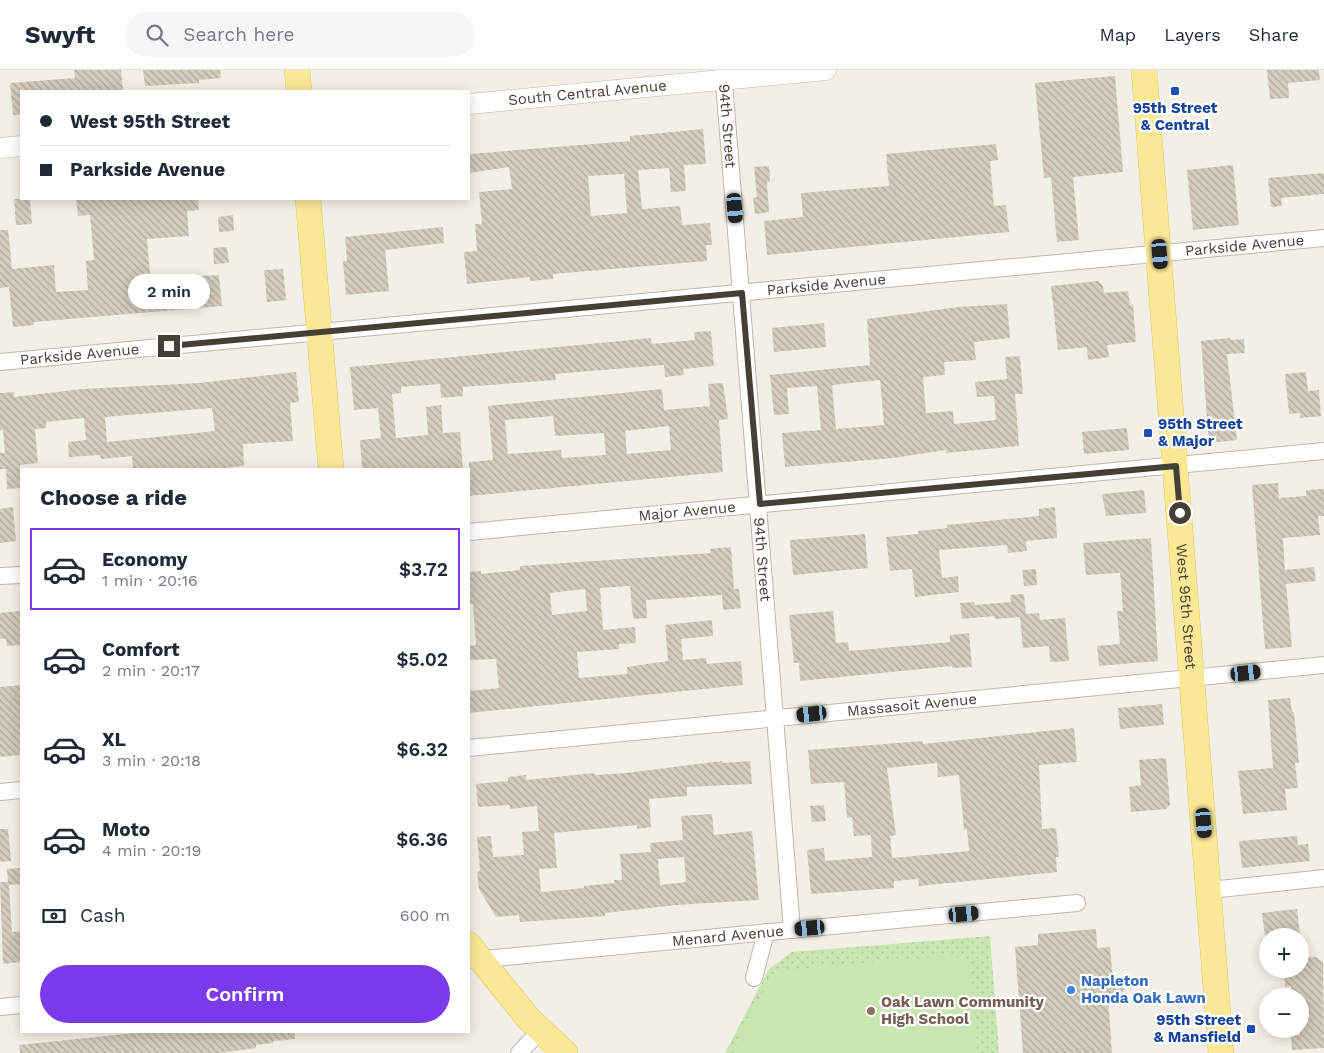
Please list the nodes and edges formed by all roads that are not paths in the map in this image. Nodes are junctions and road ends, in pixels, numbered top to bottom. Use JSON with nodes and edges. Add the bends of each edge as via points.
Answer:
{"nodes":[{"id":1,"x":297,"y":70,"type":"edge"},
{"id":2,"x":826,"y":70,"type":"edge"},
{"id":3,"x":1144,"y":70,"type":"edge"},
{"id":4,"x":724,"y":75,"type":"edge"},
{"id":5,"x":299,"y":90,"type":"edge"},
{"id":6,"x":470,"y":104,"type":"edge"},
{"id":7,"x":20,"y":146,"type":"edge"},
{"id":8,"x":0,"y":148,"type":"edge"},
{"id":9,"x":308,"y":200,"type":"edge"},
{"id":10,"x":1324,"y":238,"type":"edge"},
{"id":11,"x":1160,"y":254,"type":"junction"},
{"id":12,"x":742,"y":293,"type":"junction"},
{"id":13,"x":319,"y":332,"type":"junction"},
{"id":14,"x":0,"y":362,"type":"edge"},
{"id":15,"x":1324,"y":451,"type":"edge"},
{"id":16,"x":1176,"y":466,"type":"junction"},
{"id":17,"x":331,"y":468,"type":"edge"},
{"id":18,"x":760,"y":504,"type":"junction"},
{"id":19,"x":470,"y":532,"type":"edge"},
{"id":20,"x":20,"y":574,"type":"edge"},
{"id":21,"x":0,"y":576,"type":"edge"},
{"id":22,"x":1324,"y":665,"type":"edge"},
{"id":23,"x":1193,"y":678,"type":"junction"},
{"id":24,"x":775,"y":718,"type":"junction"},
{"id":25,"x":470,"y":748,"type":"edge"},
{"id":26,"x":20,"y":790,"type":"edge"},
{"id":27,"x":0,"y":792,"type":"edge"},
{"id":28,"x":1324,"y":878,"type":"edge"},
{"id":29,"x":1210,"y":890,"type":"junction"},
{"id":30,"x":1077,"y":903,"type":"dead end"},
{"id":31,"x":792,"y":930,"type":"junction"},
{"id":32,"x":766,"y":932,"type":"junction"},
{"id":33,"x":472,"y":955,"type":"edge"},
{"id":34,"x":754,"y":978,"type":"dead end"},
{"id":35,"x":20,"y":1005,"type":"edge"},
{"id":36,"x":0,"y":1007,"type":"edge"},
{"id":37,"x":540,"y":1031,"type":"junction"},
{"id":38,"x":519,"y":1053,"type":"edge"},
{"id":39,"x":565,"y":1053,"type":"edge"},
{"id":40,"x":1221,"y":1053,"type":"edge"}],
"edges":[{"from":1,"to":5,"type":"main road"},
{"from":2,"to":4,"type":"street","name":"South Central Avenue"},
{"from":3,"to":11,"type":"main road","name":"West 95th Street"},
{"from":4,"to":6,"type":"street","name":"South Central Avenue"},
{"from":4,"to":12,"type":"street","name":"94th Street"},
{"from":7,"to":8,"type":"street"},
{"from":9,"to":13,"type":"main road"},
{"from":10,"to":11,"type":"street","name":"Parkside Avenue"},
{"from":11,"to":12,"type":"street","name":"Parkside Avenue"},
{"from":11,"to":16,"type":"main road","name":"West 95th Street"},
{"from":12,"to":13,"type":"street","name":"Parkside Avenue"},
{"from":12,"to":18,"type":"street","name":"94th Street"},
{"from":13,"to":14,"type":"street","name":"Parkside Avenue"},
{"from":13,"to":17,"type":"main road"},
{"from":15,"to":16,"type":"street","name":"Major Avenue"},
{"from":16,"to":18,"type":"street","name":"Major Avenue"},
{"from":16,"to":23,"type":"main road","name":"West 95th Street"},
{"from":18,"to":19,"type":"street","name":"Major Avenue"},
{"from":18,"to":24,"type":"street","name":"94th Street"},
{"from":20,"to":21,"type":"street"},
{"from":22,"to":23,"type":"street","name":"Massasoit Avenue"},
{"from":23,"to":24,"type":"street","name":"Massasoit Avenue"},
{"from":23,"to":29,"type":"main road","name":"West 95th Street"},
{"from":24,"to":25,"type":"street","name":"Massasoit Avenue"},
{"from":24,"to":31,"type":"street","name":"94th Street"},
{"from":26,"to":27,"type":"street"},
{"from":28,"to":29,"type":"street"},
{"from":29,"to":40,"type":"main road","name":"West 95th Street"},
{"from":30,"to":31,"type":"street","name":"Menard Avenue"},
{"from":31,"to":32,"type":"street","name":"Menard Avenue"},
{"from":32,"to":33,"type":"street","name":"Menard Avenue"},
{"from":32,"to":34,"type":"street"},
{"from":33,"to":37,"type":"main road"},
{"from":35,"to":36,"type":"street"},
{"from":37,"to":38,"type":"street"},
{"from":37,"to":39,"type":"main road"}]}
